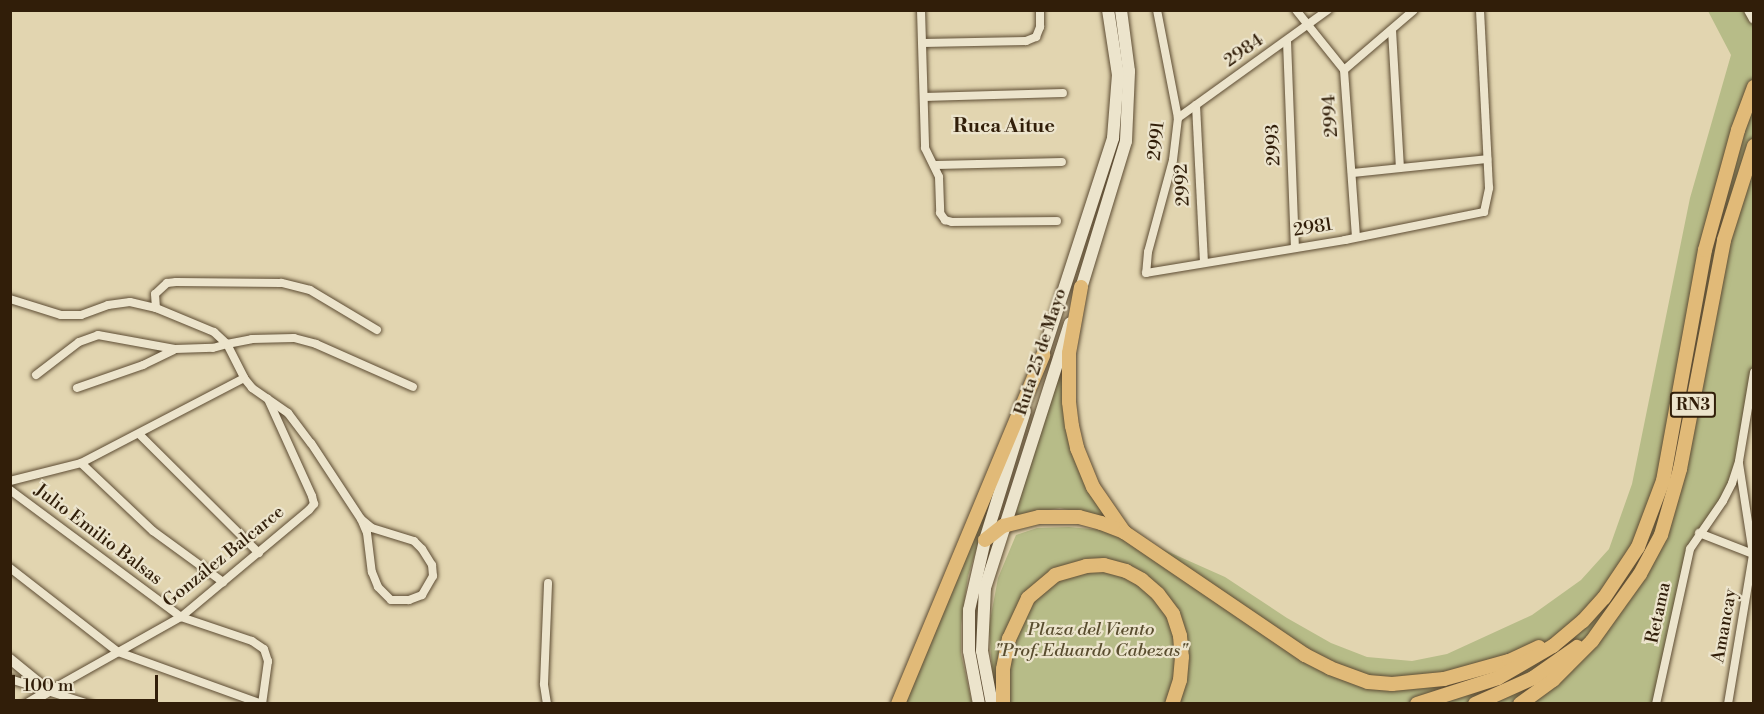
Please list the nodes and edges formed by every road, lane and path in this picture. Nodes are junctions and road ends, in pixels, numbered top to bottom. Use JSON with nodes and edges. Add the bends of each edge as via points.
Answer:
{"nodes":[{"id":1,"x":921,"y":10,"type":"edge"},
{"id":2,"x":1040,"y":10,"type":"edge"},
{"id":3,"x":1108,"y":10,"type":"edge"},
{"id":4,"x":1157,"y":10,"type":"edge"},
{"id":5,"x":1296,"y":10,"type":"edge"},
{"id":6,"x":1328,"y":10,"type":"edge"},
{"id":7,"x":1414,"y":10,"type":"edge"},
{"id":8,"x":1480,"y":10,"type":"edge"},
{"id":9,"x":1749,"y":10,"type":"edge"},
{"id":10,"x":1122,"y":12,"type":"edge"},
{"id":11,"x":1754,"y":19,"type":"edge"},
{"id":12,"x":1308,"y":26,"type":"junction"},
{"id":13,"x":1392,"y":30,"type":"junction"},
{"id":14,"x":1287,"y":41,"type":"junction"},
{"id":15,"x":923,"y":43,"type":"junction"},
{"id":16,"x":1344,"y":70,"type":"junction"},
{"id":17,"x":1754,"y":87,"type":"edge"},
{"id":18,"x":1063,"y":93,"type":"dead end"},
{"id":19,"x":924,"y":97,"type":"junction"},
{"id":20,"x":1196,"y":105,"type":"junction"},
{"id":21,"x":1178,"y":118,"type":"junction"},
{"id":22,"x":1754,"y":146,"type":"edge"},
{"id":23,"x":1486,"y":159,"type":"junction"},
{"id":24,"x":1062,"y":162,"type":"dead end"},
{"id":25,"x":936,"y":165,"type":"junction"},
{"id":26,"x":1400,"y":168,"type":"junction"},
{"id":27,"x":1754,"y":171,"type":"edge"},
{"id":28,"x":1352,"y":173,"type":"junction"},
{"id":29,"x":1738,"y":193,"type":"junction"},
{"id":30,"x":1057,"y":221,"type":"dead end"},
{"id":31,"x":1356,"y":237,"type":"junction"},
{"id":32,"x":1295,"y":248,"type":"junction"},
{"id":33,"x":1204,"y":262,"type":"junction"},
{"id":34,"x":1146,"y":273,"type":"joint"},
{"id":35,"x":1081,"y":287,"type":"junction"},
{"id":36,"x":10,"y":299,"type":"edge"},
{"id":37,"x":156,"y":308,"type":"junction"},
{"id":38,"x":377,"y":330,"type":"dead end"},
{"id":39,"x":227,"y":344,"type":"junction"},
{"id":40,"x":175,"y":349,"type":"junction"},
{"id":41,"x":1043,"y":355,"type":"junction"},
{"id":42,"x":1754,"y":372,"type":"edge"},
{"id":43,"x":36,"y":375,"type":"dead end"},
{"id":44,"x":244,"y":378,"type":"junction"},
{"id":45,"x":413,"y":387,"type":"dead end"},
{"id":46,"x":77,"y":388,"type":"dead end"},
{"id":47,"x":268,"y":398,"type":"junction"},
{"id":48,"x":139,"y":434,"type":"junction"},
{"id":49,"x":1738,"y":461,"type":"junction"},
{"id":50,"x":81,"y":463,"type":"junction"},
{"id":51,"x":10,"y":481,"type":"edge"},
{"id":52,"x":10,"y":490,"type":"edge"},
{"id":53,"x":361,"y":519,"type":"junction"},
{"id":54,"x":1003,"y":526,"type":"junction"},
{"id":55,"x":1124,"y":532,"type":"junction"},
{"id":56,"x":1699,"y":532,"type":"junction"},
{"id":57,"x":985,"y":540,"type":"junction"},
{"id":58,"x":259,"y":553,"type":"junction"},
{"id":59,"x":1753,"y":554,"type":"edge"},
{"id":60,"x":10,"y":568,"type":"edge"},
{"id":61,"x":223,"y":582,"type":"junction"},
{"id":62,"x":548,"y":583,"type":"dead end"},
{"id":63,"x":1751,"y":586,"type":"edge"},
{"id":64,"x":1618,"y":607,"type":"junction"},
{"id":65,"x":181,"y":617,"type":"junction"},
{"id":66,"x":1571,"y":632,"type":"junction"},
{"id":67,"x":118,"y":652,"type":"junction"},
{"id":68,"x":10,"y":659,"type":"edge"},
{"id":69,"x":10,"y":679,"type":"edge"},
{"id":70,"x":49,"y":691,"type":"junction"},
{"id":71,"x":27,"y":704,"type":"edge"},
{"id":72,"x":88,"y":704,"type":"edge"},
{"id":73,"x":262,"y":704,"type":"edge"},
{"id":74,"x":547,"y":704,"type":"edge"},
{"id":75,"x":898,"y":704,"type":"edge"},
{"id":76,"x":980,"y":704,"type":"edge"},
{"id":77,"x":992,"y":704,"type":"edge"},
{"id":78,"x":1003,"y":704,"type":"edge"},
{"id":79,"x":1172,"y":704,"type":"edge"},
{"id":80,"x":1417,"y":704,"type":"edge"},
{"id":81,"x":1475,"y":704,"type":"edge"},
{"id":82,"x":1520,"y":704,"type":"edge"},
{"id":83,"x":1656,"y":704,"type":"edge"},
{"id":84,"x":1728,"y":704,"type":"edge"}],
"edges":[{"from":1,"to":15,"type":"street"},
{"from":2,"to":15,"type":"street","via":[[1036,37],[1026,41]]},
{"from":3,"to":41,"type":"main road","name":"Ruta 25 de Mayo","via":[[1118,75],[1113,138]]},
{"from":4,"to":21,"type":"street","name":"2991"},
{"from":5,"to":12,"type":"street","name":"2994"},
{"from":6,"to":12,"type":"street","name":"2984"},
{"from":7,"to":13,"type":"street"},
{"from":8,"to":23,"type":"street"},
{"from":9,"to":11,"type":"street"},
{"from":10,"to":35,"type":"main road","name":"Ruta 25 de Mayo","via":[[1129,71],[1126,141]]},
{"from":12,"to":14,"type":"street","name":"2984"},
{"from":12,"to":16,"type":"street","name":"2994"},
{"from":13,"to":16,"type":"street"},
{"from":13,"to":26,"type":"street"},
{"from":14,"to":20,"type":"street","name":"2984"},
{"from":14,"to":32,"type":"street","name":"2993"},
{"from":15,"to":19,"type":"street"},
{"from":16,"to":28,"type":"street","name":"2994"},
{"from":17,"to":66,"type":"highway","number":"RN3","via":[[1705,250],[1658,499],[1627,567]]},
{"from":18,"to":19,"type":"street"},
{"from":19,"to":25,"type":"street","via":[[925,148]]},
{"from":20,"to":21,"type":"street","name":"2984"},
{"from":20,"to":33,"type":"street","name":"2992"},
{"from":21,"to":34,"type":"street","name":"2991","via":[[1173,160]]},
{"from":22,"to":29,"type":"highway","number":"RN3"},
{"from":23,"to":26,"type":"street"},
{"from":23,"to":31,"type":"street","name":"2981","via":[[1489,188],[1484,212]]},
{"from":24,"to":25,"type":"street"},
{"from":25,"to":30,"type":"street","via":[[940,213],[945,220]]},
{"from":26,"to":28,"type":"street"},
{"from":27,"to":29,"type":"highway"},
{"from":28,"to":31,"type":"street","name":"2994"},
{"from":29,"to":64,"type":"highway","number":"RN3","via":[[1724,240],[1670,510],[1649,559]]},
{"from":31,"to":32,"type":"street","name":"2981"},
{"from":32,"to":33,"type":"street","name":"2981"},
{"from":33,"to":34,"type":"street","name":"2981"},
{"from":35,"to":54,"type":"main road","name":"Ruta 25 de Mayo"},
{"from":35,"to":55,"type":"highway","via":[[1070,353],[1072,426],[1093,487]]},
{"from":36,"to":37,"type":"street","via":[[61,315],[81,315],[130,302]]},
{"from":37,"to":38,"type":"street","via":[[155,294],[167,283],[281,283],[310,290]]},
{"from":37,"to":39,"type":"street","via":[[214,332]]},
{"from":39,"to":40,"type":"street"},
{"from":39,"to":44,"type":"street"},
{"from":39,"to":45,"type":"street","via":[[294,338]]},
{"from":40,"to":43,"type":"street","via":[[98,335],[79,342]]},
{"from":40,"to":46,"type":"street","via":[[143,365]]},
{"from":41,"to":57,"type":"main road","name":"Ruta 25 de Mayo"},
{"from":41,"to":75,"type":"highway"},
{"from":42,"to":49,"type":"street"},
{"from":44,"to":47,"type":"street"},
{"from":44,"to":48,"type":"street"},
{"from":47,"to":53,"type":"street","via":[[281,406],[311,442]]},
{"from":47,"to":58,"type":"street","name":"González Balcarce","via":[[314,504]]},
{"from":48,"to":50,"type":"street"},
{"from":48,"to":58,"type":"street"},
{"from":49,"to":56,"type":"street","name":"Retama","via":[[1723,501]]},
{"from":49,"to":59,"type":"street","name":"Amancay"},
{"from":50,"to":51,"type":"street"},
{"from":50,"to":61,"type":"street","via":[[153,531]]},
{"from":52,"to":65,"type":"street","name":"Julio Emilio Balsas"},
{"from":53,"to":53,"type":"street","via":[[378,587],[390,600],[422,595],[433,576],[432,565],[422,549],[414,541],[372,528]]},
{"from":54,"to":55,"type":"highway","via":[[1058,515],[1079,517]]},
{"from":54,"to":57,"type":"highway"},
{"from":54,"to":77,"type":"main road","name":"Ruta 25 de Mayo","via":[[985,588],[981,623]]},
{"from":55,"to":66,"type":"highway","via":[[1305,655],[1368,682],[1416,683],[1454,677],[1509,661]]},
{"from":56,"to":59,"type":"street"},
{"from":56,"to":83,"type":"street","name":"Retama","via":[[1690,549]]},
{"from":57,"to":76,"type":"main road","name":"Ruta 25 de Mayo","via":[[968,626],[971,668]]},
{"from":58,"to":61,"type":"street","name":"González Balcarce"},
{"from":59,"to":63,"type":"street","name":"Amancay"},
{"from":60,"to":67,"type":"street"},
{"from":61,"to":65,"type":"street","name":"González Balcarce"},
{"from":62,"to":74,"type":"street","via":[[544,684]]},
{"from":63,"to":84,"type":"street","name":"Amancay"},
{"from":64,"to":81,"type":"highway","number":"RN3","via":[[1561,659],[1519,685]]},
{"from":64,"to":82,"type":"highway","via":[[1570,664]]},
{"from":65,"to":67,"type":"street","name":"González Balcarce"},
{"from":65,"to":73,"type":"street","name":"Julio Emilio Balsas","via":[[252,641],[264,649],[268,661]]},
{"from":66,"to":80,"type":"highway","number":"RN3","via":[[1536,658],[1498,678]]},
{"from":67,"to":70,"type":"street","name":"González Balcarce"},
{"from":67,"to":73,"type":"street"},
{"from":68,"to":70,"type":"street"},
{"from":69,"to":70,"type":"street"},
{"from":70,"to":71,"type":"street","name":"González Balcarce"},
{"from":70,"to":72,"type":"street"},
{"from":78,"to":79,"type":"highway","via":[[1009,639],[1028,598],[1055,575],[1104,565],[1142,580],[1173,614],[1182,657]]}]}
